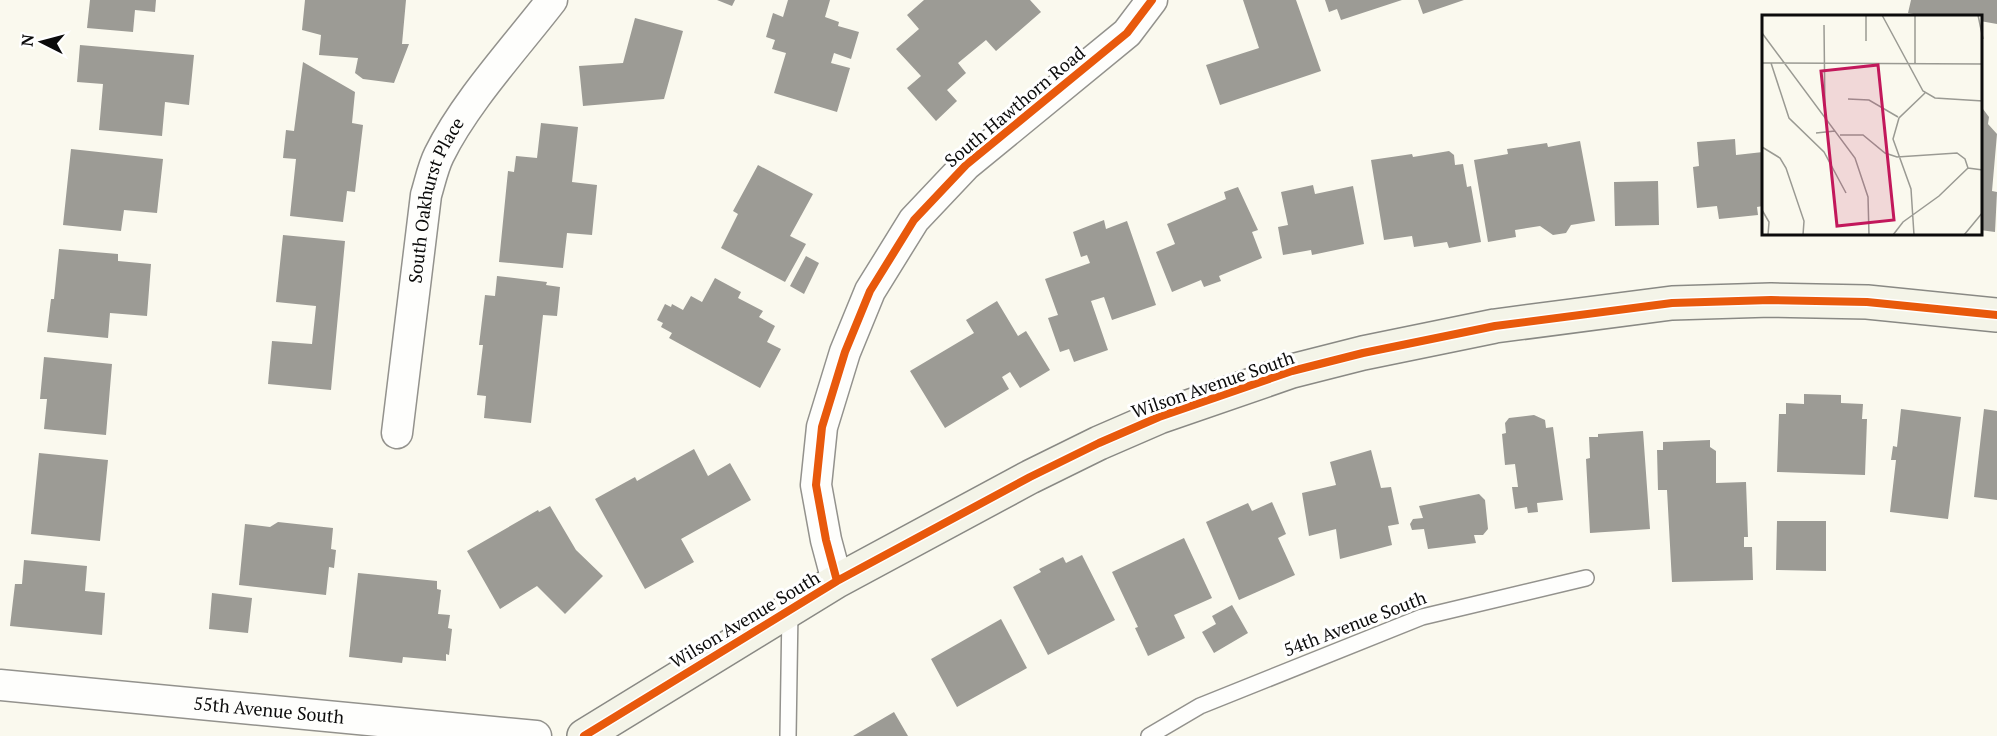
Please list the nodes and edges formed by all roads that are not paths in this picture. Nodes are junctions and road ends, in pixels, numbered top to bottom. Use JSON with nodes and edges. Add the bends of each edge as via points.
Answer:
{"nodes":[{"id":1,"x":552,"y":0,"type":"edge"},
{"id":2,"x":1152,"y":0,"type":"edge"},
{"id":3,"x":1997,"y":315,"type":"edge"},
{"id":4,"x":398,"y":433,"type":"dead end"},
{"id":5,"x":1586,"y":578,"type":"dead end"},
{"id":6,"x":837,"y":581,"type":"junction"},
{"id":7,"x":790,"y":610,"type":"junction"},
{"id":8,"x":0,"y":686,"type":"edge"},
{"id":9,"x":537,"y":736,"type":"edge"},
{"id":10,"x":584,"y":736,"type":"edge"},
{"id":11,"x":788,"y":736,"type":"edge"},
{"id":12,"x":1149,"y":736,"type":"edge"}],
"edges":[{"from":1,"to":4,"type":"street","name":"South Oakhurst Place","via":[[469,107],[437,158],[426,195]]},
{"from":2,"to":6,"type":"street","name":"South Hawthorn Road","via":[[1127,33],[966,165],[914,220],[870,291],[845,352],[822,427],[816,485]]},
{"from":3,"to":6,"type":"main road","name":"Wilson Avenue South","via":[[1867,302],[1672,303],[1495,326],[1363,353],[1221,395],[1099,443]]},
{"from":5,"to":12,"type":"lane","name":"54th Avenue South","via":[[1422,617],[1200,706]]},
{"from":6,"to":7,"type":"main road","name":"Wilson Avenue South"},
{"from":7,"to":10,"type":"main road","name":"Wilson Avenue South"},
{"from":7,"to":11,"type":"lane"},
{"from":8,"to":9,"type":"street","name":"55th Avenue South"}]}
